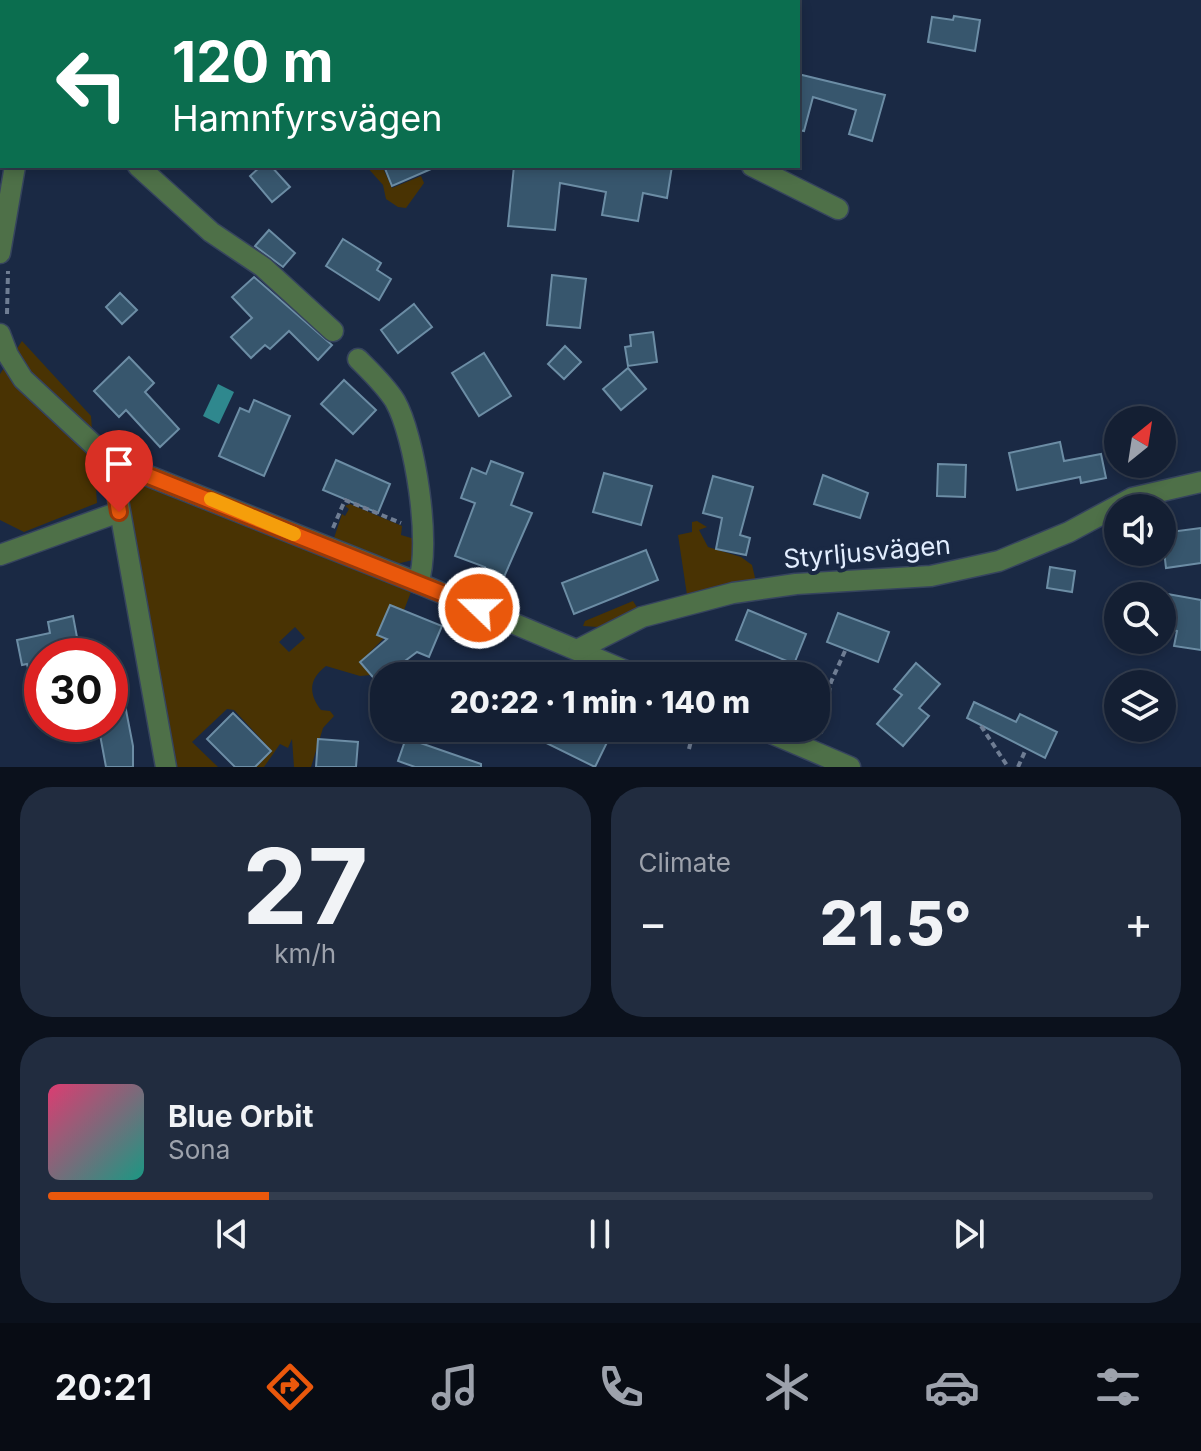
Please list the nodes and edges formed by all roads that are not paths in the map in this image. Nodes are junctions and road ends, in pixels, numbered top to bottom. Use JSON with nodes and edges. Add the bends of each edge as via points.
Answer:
{"nodes":[{"id":1,"x":15,"y":168,"type":"edge"},
{"id":2,"x":140,"y":168,"type":"edge"},
{"id":3,"x":756,"y":168,"type":"edge"},
{"id":4,"x":838,"y":209,"type":"dead end"},
{"id":5,"x":5,"y":256,"type":"edge"},
{"id":6,"x":3,"y":325,"type":"edge"},
{"id":7,"x":333,"y":331,"type":"dead end"},
{"id":8,"x":358,"y":359,"type":"dead end"},
{"id":9,"x":111,"y":461,"type":"junction"},
{"id":10,"x":1201,"y":482,"type":"edge"},
{"id":11,"x":119,"y":512,"type":"junction"},
{"id":12,"x":0,"y":555,"type":"edge"},
{"id":13,"x":418,"y":583,"type":"junction"},
{"id":14,"x":579,"y":649,"type":"junction"},
{"id":15,"x":607,"y":662,"type":"edge"},
{"id":16,"x":792,"y":742,"type":"edge"},
{"id":17,"x":166,"y":767,"type":"edge"},
{"id":18,"x":850,"y":767,"type":"edge"}],
"edges":[{"from":1,"to":5,"type":"street"},
{"from":2,"to":7,"type":"street"},
{"from":3,"to":4,"type":"street"},
{"from":6,"to":9,"type":"street","via":[[8,355],[23,379]]},
{"from":8,"to":13,"type":"street","via":[[395,401],[410,434],[425,554]]},
{"from":9,"to":11,"type":"street"},
{"from":9,"to":13,"type":"street"},
{"from":10,"to":14,"type":"street","name":"Styrljusvägen","via":[[1132,498],[999,561],[931,576],[733,593],[642,617]]},
{"from":11,"to":12,"type":"street"},
{"from":11,"to":17,"type":"street"},
{"from":13,"to":14,"type":"street"},
{"from":14,"to":15,"type":"street"},
{"from":16,"to":18,"type":"street"}]}
